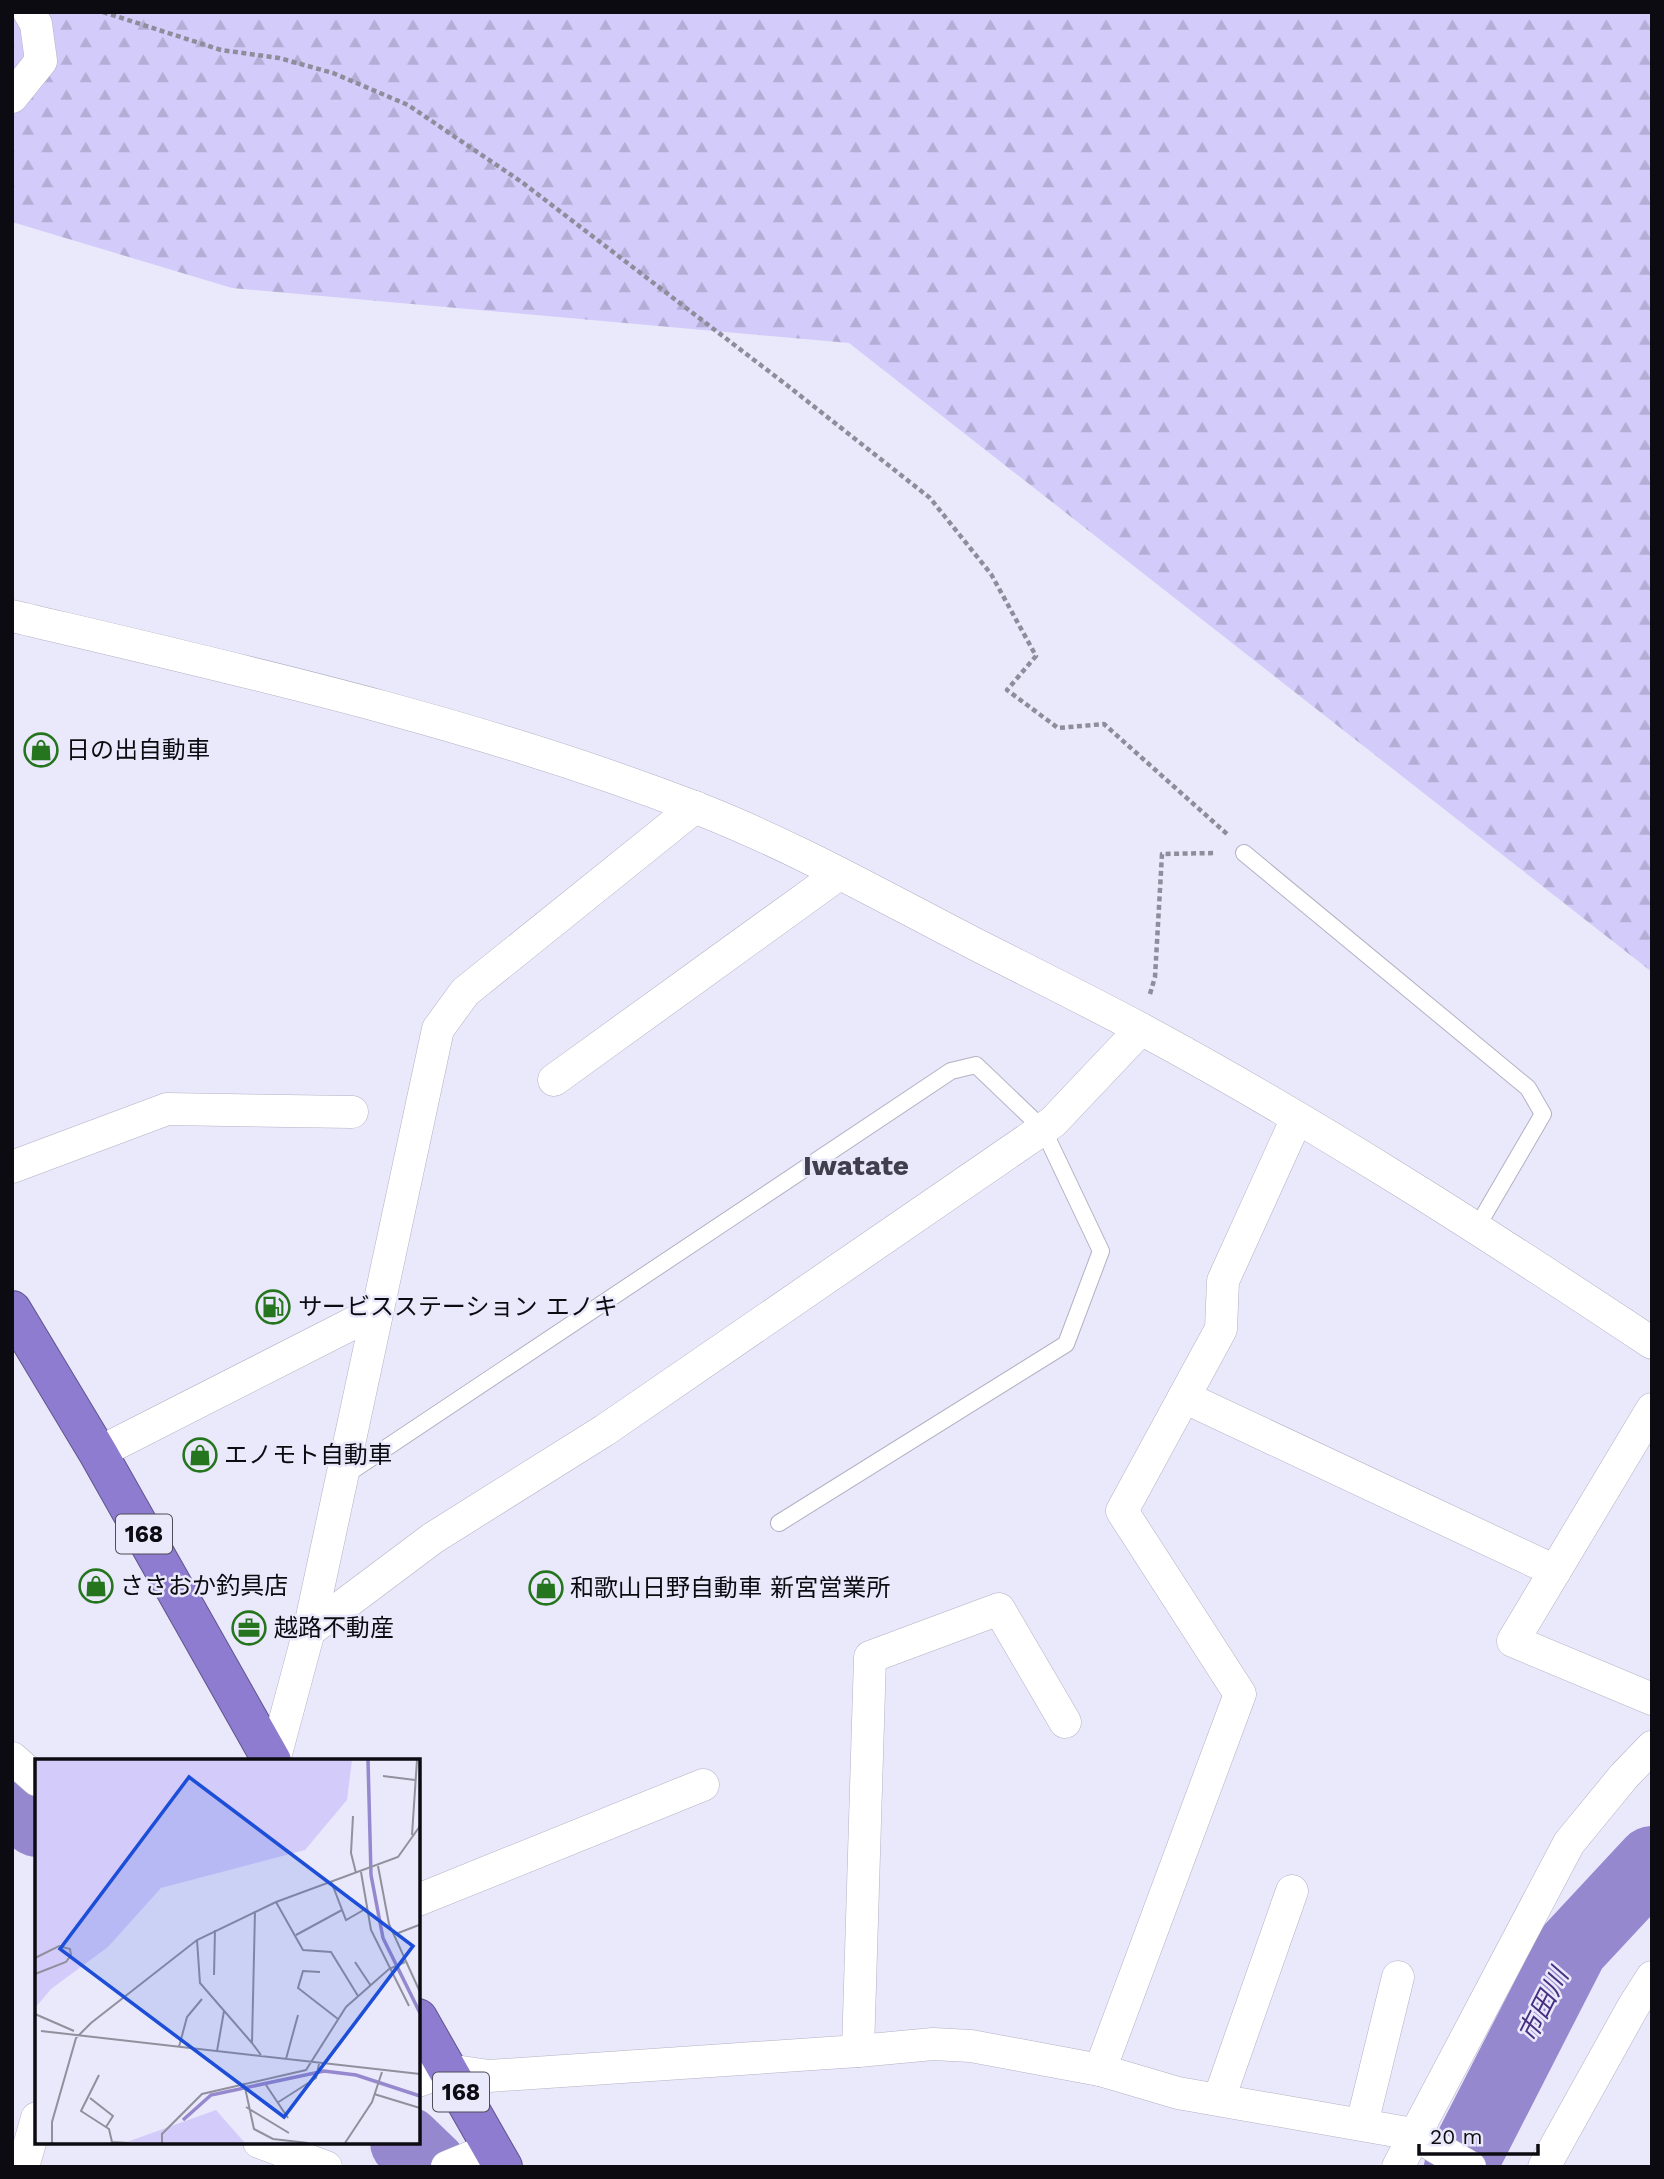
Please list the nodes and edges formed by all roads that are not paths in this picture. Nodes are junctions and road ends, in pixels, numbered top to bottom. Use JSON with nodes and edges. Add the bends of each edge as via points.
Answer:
{"nodes":[{"id":1,"x":29,"y":12,"type":"edge"},
{"id":2,"x":12,"y":97,"type":"edge"},
{"id":3,"x":12,"y":616,"type":"edge"},
{"id":4,"x":695,"y":807,"type":"junction"},
{"id":5,"x":1244,"y":853,"type":"road end"},
{"id":6,"x":839,"y":874,"type":"junction"},
{"id":7,"x":1141,"y":1029,"type":"junction"},
{"id":8,"x":554,"y":1080,"type":"dead end"},
{"id":9,"x":352,"y":1112,"type":"dead end"},
{"id":10,"x":1297,"y":1118,"type":"junction"},
{"id":11,"x":1043,"y":1129,"type":"junction"},
{"id":12,"x":12,"y":1167,"type":"edge"},
{"id":13,"x":1477,"y":1227,"type":"junction"},
{"id":14,"x":12,"y":1310,"type":"edge"},
{"id":15,"x":377,"y":1311,"type":"junction"},
{"id":16,"x":1652,"y":1343,"type":"edge"},
{"id":17,"x":1184,"y":1397,"type":"junction"},
{"id":18,"x":1652,"y":1409,"type":"edge"},
{"id":19,"x":98,"y":1453,"type":"junction"},
{"id":20,"x":342,"y":1477,"type":"junction"},
{"id":21,"x":779,"y":1523,"type":"dead end"},
{"id":22,"x":1555,"y":1571,"type":"junction"},
{"id":23,"x":309,"y":1631,"type":"junction"},
{"id":24,"x":1652,"y":1699,"type":"edge"},
{"id":25,"x":1065,"y":1722,"type":"dead end"},
{"id":26,"x":1652,"y":1746,"type":"edge"},
{"id":27,"x":272,"y":1759,"type":"edge"},
{"id":28,"x":274,"y":1759,"type":"edge"},
{"id":29,"x":703,"y":1785,"type":"dead end"},
{"id":30,"x":1292,"y":1891,"type":"dead end"},
{"id":31,"x":420,"y":1899,"type":"edge"},
{"id":32,"x":1398,"y":1977,"type":"dead end"},
{"id":33,"x":1648,"y":1992,"type":"edge"},
{"id":34,"x":420,"y":2026,"type":"edge"},
{"id":35,"x":858,"y":2051,"type":"junction"},
{"id":36,"x":1100,"y":2070,"type":"junction"},
{"id":37,"x":433,"y":2076,"type":"edge"},
{"id":38,"x":1219,"y":2099,"type":"junction"},
{"id":39,"x":1362,"y":2124,"type":"junction"},
{"id":40,"x":35,"y":2125,"type":"edge"},
{"id":41,"x":1413,"y":2134,"type":"junction"},
{"id":42,"x":264,"y":2144,"type":"edge"},
{"id":43,"x":498,"y":2157,"type":"edge"},
{"id":44,"x":23,"y":2167,"type":"edge"},
{"id":45,"x":326,"y":2167,"type":"edge"},
{"id":46,"x":447,"y":2167,"type":"edge"},
{"id":47,"x":1398,"y":2167,"type":"edge"},
{"id":48,"x":1470,"y":2167,"type":"edge"},
{"id":49,"x":1544,"y":2167,"type":"edge"}],
"edges":[{"from":1,"to":2,"type":"street","via":[[36,24],[41,61]]},
{"from":3,"to":4,"type":"street","via":[[496,738]]},
{"from":4,"to":6,"type":"street"},
{"from":4,"to":15,"type":"street","via":[[465,992],[438,1029]]},
{"from":5,"to":13,"type":"lane","via":[[1528,1088],[1543,1114]]},
{"from":6,"to":7,"type":"street"},
{"from":6,"to":8,"type":"street"},
{"from":7,"to":10,"type":"street"},
{"from":7,"to":11,"type":"street"},
{"from":9,"to":12,"type":"street","via":[[167,1109]]},
{"from":10,"to":13,"type":"street"},
{"from":10,"to":17,"type":"street","via":[[1223,1282],[1221,1329]]},
{"from":11,"to":20,"type":"lane","via":[[976,1065],[951,1071]]},
{"from":11,"to":21,"type":"lane","via":[[1101,1251],[1066,1344]]},
{"from":11,"to":23,"type":"street","via":[[605,1430],[433,1538]]},
{"from":13,"to":16,"type":"street"},
{"from":14,"to":19,"type":"highway","number":"168"},
{"from":15,"to":19,"type":"street"},
{"from":15,"to":20,"type":"street"},
{"from":17,"to":22,"type":"street"},
{"from":17,"to":36,"type":"street","via":[[1122,1511],[1240,1694]]},
{"from":18,"to":22,"type":"street"},
{"from":19,"to":27,"type":"highway","number":"168"},
{"from":20,"to":23,"type":"street"},
{"from":22,"to":24,"type":"street","via":[[1513,1641]]},
{"from":23,"to":28,"type":"street"},
{"from":25,"to":35,"type":"street","via":[[999,1609],[870,1657]]},
{"from":26,"to":41,"type":"street","via":[[1569,1843]]},
{"from":29,"to":31,"type":"street"},
{"from":30,"to":38,"type":"street"},
{"from":32,"to":39,"type":"street"},
{"from":33,"to":49,"type":"street"},
{"from":34,"to":37,"type":"highway","number":"168"},
{"from":35,"to":36,"type":"street","via":[[933,2044],[971,2046]]},
{"from":35,"to":37,"type":"street"},
{"from":36,"to":38,"type":"street","via":[[1178,2093]]},
{"from":37,"to":43,"type":"highway","number":"168"},
{"from":38,"to":39,"type":"street"},
{"from":39,"to":41,"type":"street"},
{"from":40,"to":44,"type":"street"},
{"from":41,"to":47,"type":"street"},
{"from":41,"to":48,"type":"street"},
{"from":42,"to":45,"type":"street"},
{"from":43,"to":46,"type":"street"}]}
